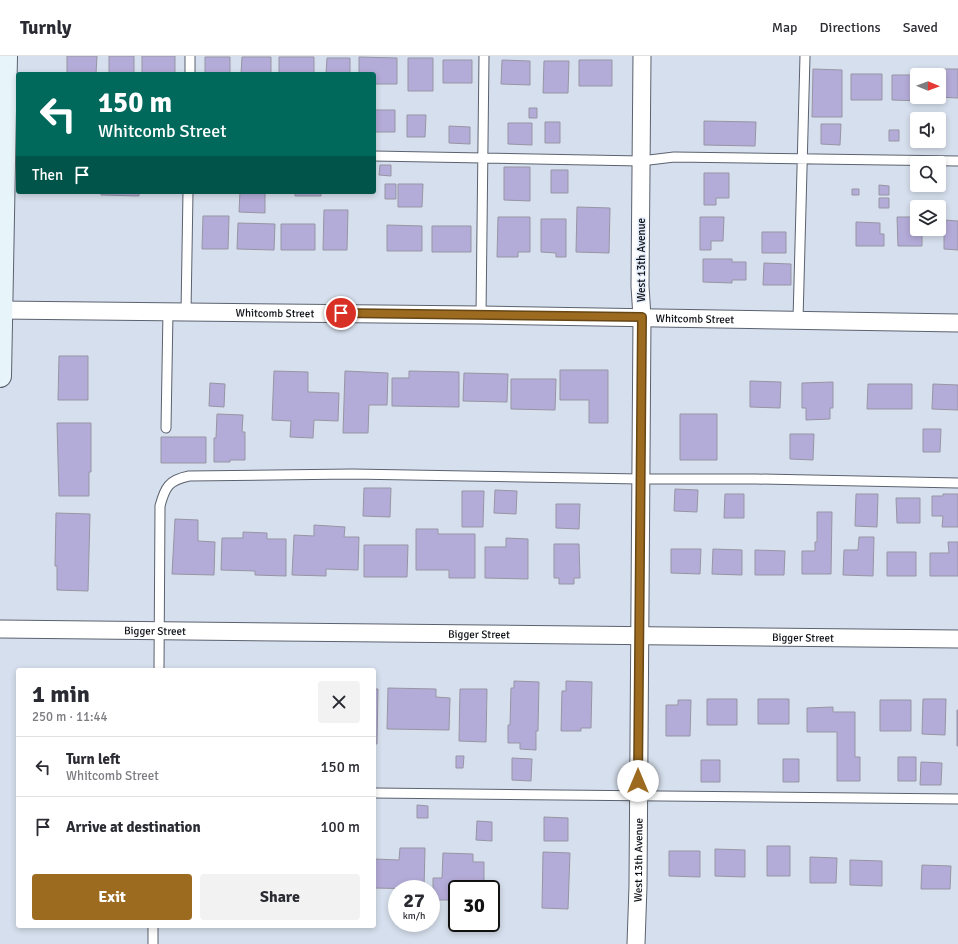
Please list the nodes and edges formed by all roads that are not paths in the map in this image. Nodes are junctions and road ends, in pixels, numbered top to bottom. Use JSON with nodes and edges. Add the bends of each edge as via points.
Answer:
{"nodes":[{"id":1,"x":6,"y":56,"type":"edge"},
{"id":2,"x":190,"y":56,"type":"edge"},
{"id":3,"x":484,"y":56,"type":"edge"},
{"id":4,"x":642,"y":56,"type":"edge"},
{"id":5,"x":805,"y":56,"type":"edge"},
{"id":6,"x":190,"y":72,"type":"edge"},
{"id":7,"x":376,"y":156,"type":"edge"},
{"id":8,"x":482,"y":157,"type":"junction"},
{"id":9,"x":802,"y":159,"type":"junction"},
{"id":10,"x":642,"y":161,"type":"junction"},
{"id":11,"x":958,"y":161,"type":"edge"},
{"id":12,"x":188,"y":194,"type":"edge"},
{"id":13,"x":1,"y":310,"type":"edge"},
{"id":14,"x":168,"y":312,"type":"junction"},
{"id":15,"x":186,"y":312,"type":"junction"},
{"id":16,"x":481,"y":315,"type":"junction"},
{"id":17,"x":642,"y":317,"type":"junction"},
{"id":18,"x":798,"y":320,"type":"junction"},
{"id":19,"x":958,"y":323,"type":"edge"},
{"id":20,"x":0,"y":376,"type":"edge"},
{"id":21,"x":166,"y":428,"type":"dead end"},
{"id":22,"x":641,"y":479,"type":"junction"},
{"id":23,"x":958,"y":483,"type":"edge"},
{"id":24,"x":0,"y":629,"type":"edge"},
{"id":25,"x":160,"y":630,"type":"junction"},
{"id":26,"x":639,"y":635,"type":"junction"},
{"id":27,"x":958,"y":639,"type":"edge"},
{"id":28,"x":159,"y":668,"type":"edge"},
{"id":29,"x":376,"y":793,"type":"edge"},
{"id":30,"x":638,"y":796,"type":"junction"},
{"id":31,"x":958,"y":798,"type":"edge"},
{"id":32,"x":153,"y":928,"type":"edge"},
{"id":33,"x":153,"y":944,"type":"edge"},
{"id":34,"x":636,"y":944,"type":"edge"}],
"edges":[{"from":1,"to":13,"type":"main road","via":[[8,150]]},
{"from":2,"to":6,"type":"lane"},
{"from":3,"to":8,"type":"lane"},
{"from":4,"to":10,"type":"street","name":"West 13th Avenue"},
{"from":5,"to":9,"type":"lane"},
{"from":7,"to":8,"type":"lane"},
{"from":8,"to":10,"type":"lane"},
{"from":8,"to":16,"type":"lane"},
{"from":9,"to":10,"type":"lane","via":[[674,157]]},
{"from":9,"to":11,"type":"lane"},
{"from":9,"to":18,"type":"lane"},
{"from":10,"to":17,"type":"street","name":"West 13th Avenue"},
{"from":12,"to":15,"type":"lane"},
{"from":13,"to":14,"type":"street","name":"Whitcomb Street"},
{"from":13,"to":20,"type":"main road"},
{"from":14,"to":15,"type":"street","name":"Whitcomb Street"},
{"from":14,"to":21,"type":"lane"},
{"from":15,"to":16,"type":"street","name":"Whitcomb Street"},
{"from":16,"to":17,"type":"street","name":"Whitcomb Street"},
{"from":17,"to":18,"type":"street","name":"Whitcomb Street"},
{"from":17,"to":22,"type":"street","name":"West 13th Avenue"},
{"from":18,"to":19,"type":"street","name":"Whitcomb Street"},
{"from":22,"to":23,"type":"lane"},
{"from":22,"to":25,"type":"lane","via":[[352,474],[178,478],[163,493],[160,506]]},
{"from":22,"to":26,"type":"street","name":"West 13th Avenue"},
{"from":24,"to":25,"type":"street","name":"Bigger Street"},
{"from":25,"to":26,"type":"street","name":"Bigger Street"},
{"from":25,"to":28,"type":"lane"},
{"from":26,"to":27,"type":"street","name":"Bigger Street"},
{"from":26,"to":30,"type":"street","name":"West 13th Avenue"},
{"from":29,"to":30,"type":"lane"},
{"from":30,"to":31,"type":"lane"},
{"from":30,"to":34,"type":"street","name":"West 13th Avenue"},
{"from":32,"to":33,"type":"lane"}]}
